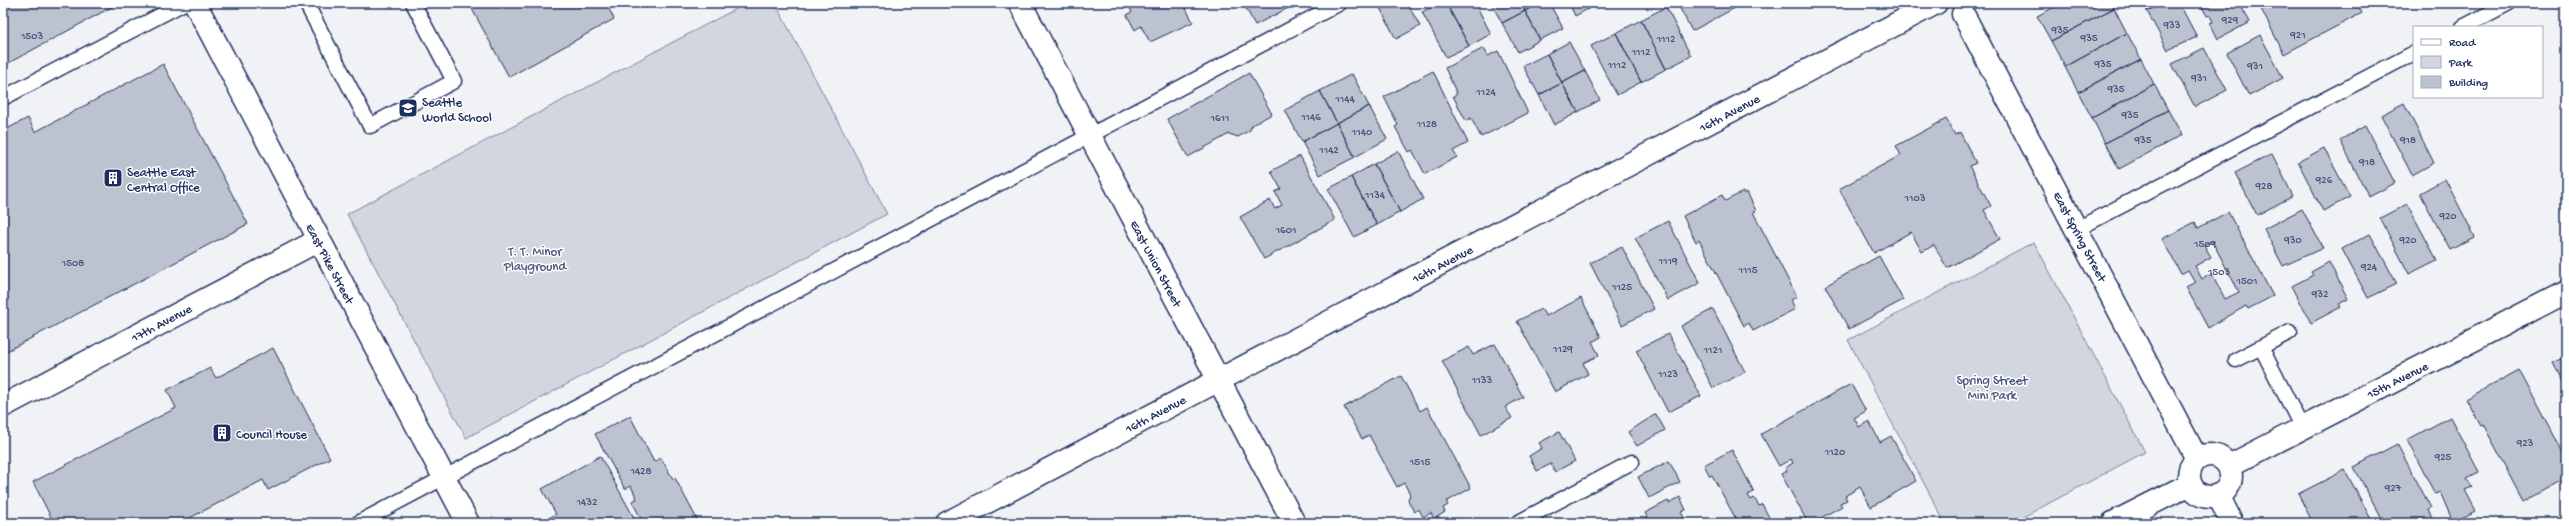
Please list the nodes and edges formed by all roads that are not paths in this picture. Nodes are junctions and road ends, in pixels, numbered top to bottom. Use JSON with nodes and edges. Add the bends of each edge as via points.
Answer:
{"nodes":[{"id":1,"x":184,"y":3,"type":"edge"},
{"id":2,"x":195,"y":3,"type":"edge"},
{"id":3,"x":306,"y":3,"type":"edge"},
{"id":4,"x":413,"y":3,"type":"edge"},
{"id":5,"x":1020,"y":3,"type":"edge"},
{"id":6,"x":1340,"y":3,"type":"edge"},
{"id":7,"x":1936,"y":3,"type":"edge"},
{"id":8,"x":2509,"y":3,"type":"edge"},
{"id":9,"x":1968,"y":8,"type":"edge"},
{"id":10,"x":2465,"y":26,"type":"edge"},
{"id":11,"x":2413,"y":54,"type":"edge"},
{"id":12,"x":3,"y":98,"type":"edge"},
{"id":13,"x":1090,"y":135,"type":"junction"},
{"id":14,"x":2077,"y":229,"type":"junction"},
{"id":15,"x":319,"y":240,"type":"junction"},
{"id":16,"x":2566,"y":292,"type":"edge"},
{"id":17,"x":2290,"y":332,"type":"dead end"},
{"id":18,"x":2261,"y":347,"type":"junction"},
{"id":19,"x":2236,"y":360,"type":"dead end"},
{"id":20,"x":1219,"y":380,"type":"junction"},
{"id":21,"x":3,"y":406,"type":"edge"},
{"id":22,"x":2302,"y":428,"type":"junction"},
{"id":23,"x":2197,"y":459,"type":"junction"},
{"id":24,"x":1632,"y":462,"type":"dead end"},
{"id":25,"x":2228,"y":466,"type":"junction"},
{"id":26,"x":444,"y":478,"type":"junction"},
{"id":27,"x":2190,"y":484,"type":"junction"},
{"id":28,"x":2218,"y":495,"type":"junction"},
{"id":29,"x":358,"y":523,"type":"edge"},
{"id":30,"x":468,"y":523,"type":"edge"},
{"id":31,"x":947,"y":523,"type":"edge"},
{"id":32,"x":1294,"y":523,"type":"edge"},
{"id":33,"x":1517,"y":523,"type":"edge"},
{"id":34,"x":2113,"y":523,"type":"edge"},
{"id":35,"x":2232,"y":523,"type":"edge"}],
"edges":[{"from":1,"to":12,"type":"lane"},
{"from":2,"to":15,"type":"street","name":"East Pike Street"},
{"from":3,"to":4,"type":"lane","via":[[370,126],[454,81]]},
{"from":5,"to":13,"type":"street","name":"East Union Street"},
{"from":6,"to":13,"type":"lane"},
{"from":7,"to":9,"type":"street","via":[[1942,11],[1949,14]]},
{"from":7,"to":20,"type":"street","name":"16th Avenue"},
{"from":8,"to":10,"type":"lane"},
{"from":9,"to":14,"type":"street","name":"East Spring Street"},
{"from":11,"to":14,"type":"lane"},
{"from":13,"to":20,"type":"street","name":"East Union Street"},
{"from":13,"to":26,"type":"lane"},
{"from":14,"to":23,"type":"street","name":"East Spring Street"},
{"from":15,"to":21,"type":"street","name":"17th Avenue"},
{"from":15,"to":26,"type":"street","name":"East Pike Street"},
{"from":16,"to":22,"type":"street","name":"15th Avenue"},
{"from":17,"to":18,"type":"lane"},
{"from":18,"to":19,"type":"lane"},
{"from":18,"to":22,"type":"lane"},
{"from":20,"to":31,"type":"street","name":"16th Avenue"},
{"from":20,"to":32,"type":"street","name":"East Union Street"},
{"from":22,"to":25,"type":"street","name":"15th Avenue"},
{"from":23,"to":25,"type":"street","via":[[2210,454],[2216,455]]},
{"from":23,"to":27,"type":"street","via":[[2190,469]]},
{"from":24,"to":33,"type":"lane"},
{"from":25,"to":28,"type":"street","via":[[2231,478],[2229,485]]},
{"from":26,"to":29,"type":"lane"},
{"from":26,"to":30,"type":"street","name":"East Pike Street"},
{"from":27,"to":28,"type":"street","via":[[2204,496]]},
{"from":27,"to":34,"type":"street"},
{"from":28,"to":35,"type":"street"}]}
